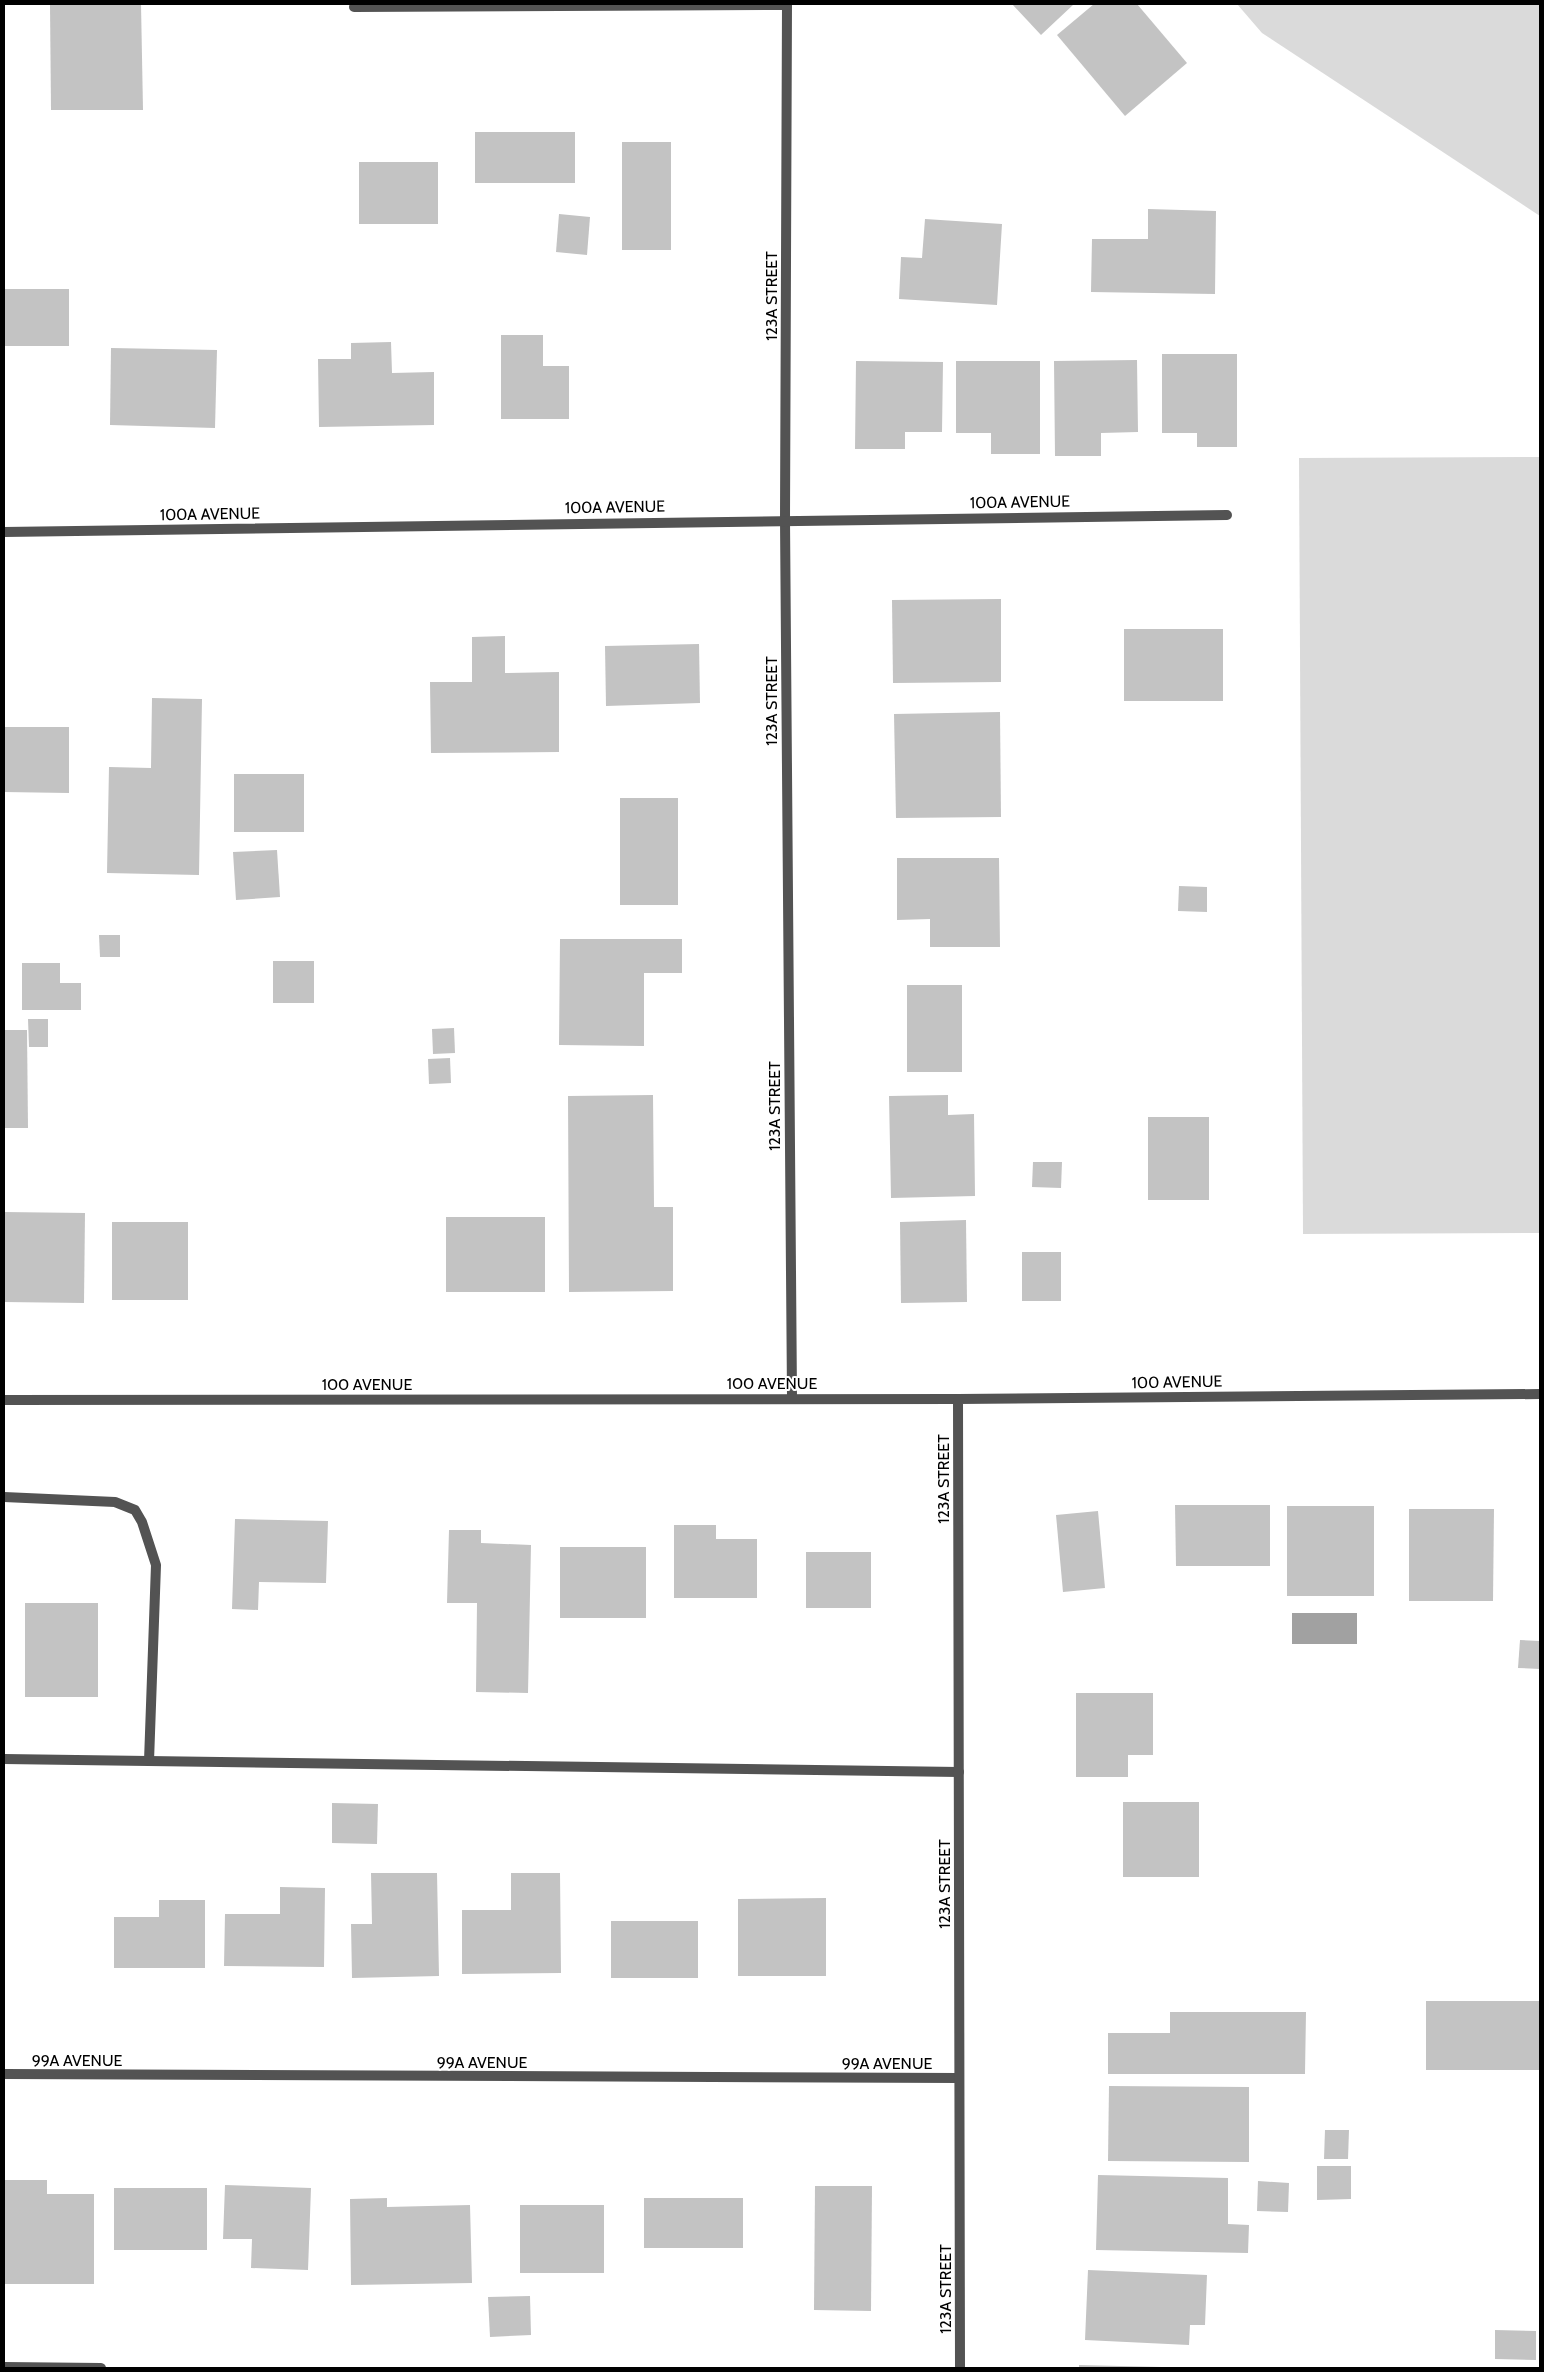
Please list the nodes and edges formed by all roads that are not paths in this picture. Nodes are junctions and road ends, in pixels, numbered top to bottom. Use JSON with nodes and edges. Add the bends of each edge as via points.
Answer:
{"nodes":[{"id":1,"x":787,"y":5,"type":"edge"},
{"id":2,"x":354,"y":8,"type":"dead end"},
{"id":3,"x":1227,"y":515,"type":"dead end"},
{"id":4,"x":785,"y":520,"type":"junction"},
{"id":5,"x":4,"y":532,"type":"edge"},
{"id":6,"x":1540,"y":1394,"type":"edge"},
{"id":7,"x":792,"y":1398,"type":"junction"},
{"id":8,"x":958,"y":1399,"type":"junction"},
{"id":9,"x":4,"y":1400,"type":"edge"},
{"id":10,"x":4,"y":1497,"type":"edge"},
{"id":11,"x":4,"y":1759,"type":"edge"},
{"id":12,"x":149,"y":1761,"type":"junction"},
{"id":13,"x":959,"y":1772,"type":"junction"},
{"id":14,"x":4,"y":2074,"type":"edge"},
{"id":15,"x":960,"y":2078,"type":"junction"},
{"id":16,"x":4,"y":2367,"type":"edge"},
{"id":17,"x":101,"y":2368,"type":"edge"},
{"id":18,"x":960,"y":2368,"type":"edge"}],
"edges":[{"from":1,"to":2,"type":"street"},
{"from":1,"to":4,"type":"street","name":"123A STREET"},
{"from":3,"to":4,"type":"street","name":"100A AVENUE"},
{"from":4,"to":5,"type":"street","name":"100A AVENUE"},
{"from":4,"to":7,"type":"street","name":"123A STREET"},
{"from":6,"to":8,"type":"street","name":"100 AVENUE"},
{"from":7,"to":8,"type":"street","name":"100 AVENUE"},
{"from":7,"to":9,"type":"street","name":"100 AVENUE"},
{"from":8,"to":13,"type":"street","name":"123A STREET"},
{"from":10,"to":12,"type":"street","via":[[115,1502],[136,1510],[156,1565]]},
{"from":11,"to":12,"type":"street"},
{"from":12,"to":13,"type":"street"},
{"from":13,"to":15,"type":"street","name":"123A STREET"},
{"from":14,"to":15,"type":"street","name":"99A AVENUE"},
{"from":15,"to":18,"type":"street","name":"123A STREET"},
{"from":16,"to":17,"type":"street"}]}
